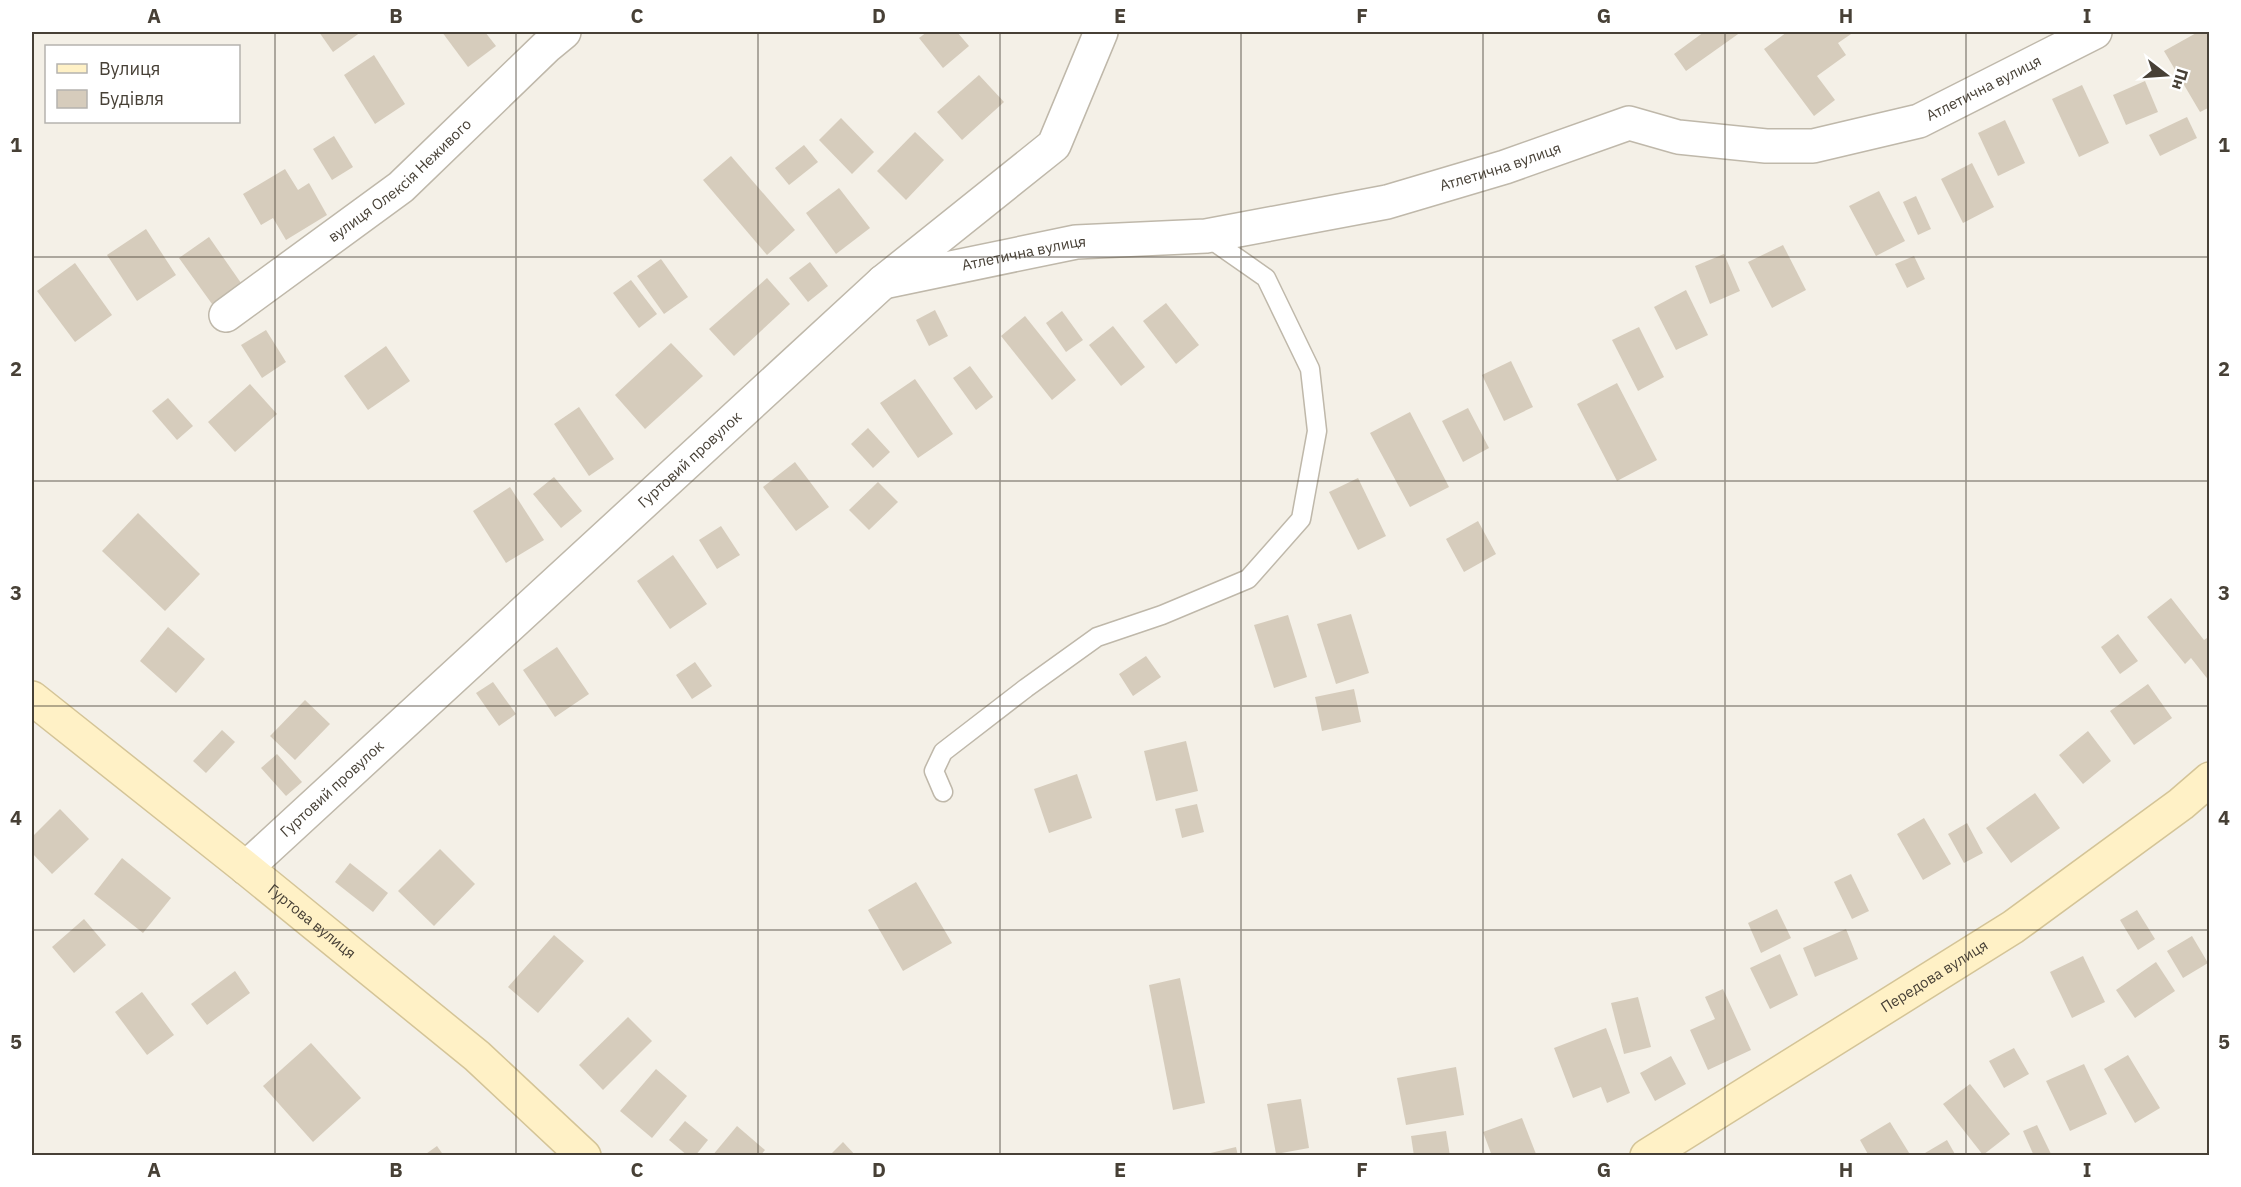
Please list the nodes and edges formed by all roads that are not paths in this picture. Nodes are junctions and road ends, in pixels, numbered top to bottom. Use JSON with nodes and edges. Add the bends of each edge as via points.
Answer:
{"nodes":[{"id":1,"x":564,"y":32,"type":"edge"},
{"id":2,"x":1101,"y":32,"type":"edge"},
{"id":3,"x":2095,"y":32,"type":"edge"},
{"id":4,"x":1206,"y":236,"type":"junction"},
{"id":5,"x":884,"y":282,"type":"junction"},
{"id":6,"x":226,"y":315,"type":"dead end"},
{"id":7,"x":32,"y":698,"type":"edge"},
{"id":8,"x":2210,"y":779,"type":"edge"},
{"id":9,"x":943,"y":792,"type":"dead end"},
{"id":10,"x":246,"y":868,"type":"junction"},
{"id":11,"x":584,"y":1155,"type":"edge"},
{"id":12,"x":1647,"y":1155,"type":"edge"}],
"edges":[{"from":1,"to":6,"type":"street","name":"вулиця Олексія Неживого","via":[[401,187]]},
{"from":2,"to":5,"type":"street","name":"Гуртовий провулок","via":[[1054,145]]},
{"from":3,"to":4,"type":"street","name":"Атлетична вулиця","via":[[1919,121],[1814,146],[1766,146],[1678,137],[1629,123],[1505,167],[1387,202]]},
{"from":4,"to":5,"type":"street","name":"Атлетична вулиця","via":[[1076,242]]},
{"from":4,"to":9,"type":"lane","via":[[1266,278],[1311,369],[1317,431],[1301,519],[1248,579],[1096,637],[1016,695],[943,752],[934,771]]},
{"from":5,"to":10,"type":"street","name":"Гуртовий провулок"},
{"from":7,"to":10,"type":"street","name":"Гуртова вулиця"},
{"from":8,"to":12,"type":"street","name":"Передова вулиця","via":[[2013,927]]},
{"from":10,"to":11,"type":"street","name":"Гуртова вулиця","via":[[477,1056]]}]}
